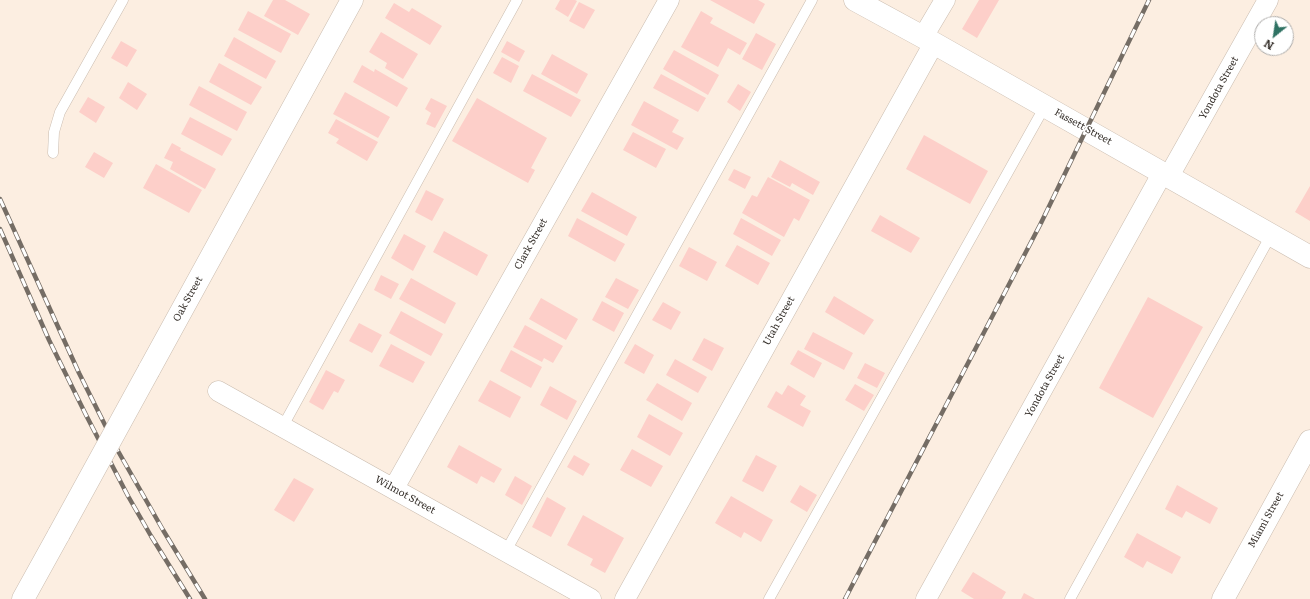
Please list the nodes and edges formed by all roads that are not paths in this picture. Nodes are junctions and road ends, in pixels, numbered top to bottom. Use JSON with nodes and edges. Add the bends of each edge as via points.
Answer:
{"nodes":[{"id":1,"x":123,"y":0,"type":"edge"},
{"id":2,"x":352,"y":0,"type":"edge"},
{"id":3,"x":517,"y":0,"type":"edge"},
{"id":4,"x":669,"y":0,"type":"edge"},
{"id":5,"x":812,"y":0,"type":"edge"},
{"id":6,"x":855,"y":0,"type":"edge"},
{"id":7,"x":944,"y":0,"type":"edge"},
{"id":8,"x":1268,"y":0,"type":"edge"},
{"id":9,"x":929,"y":40,"type":"junction"},
{"id":10,"x":1045,"y":106,"type":"junction"},
{"id":11,"x":53,"y":153,"type":"dead end"},
{"id":12,"x":1166,"y":174,"type":"junction"},
{"id":13,"x":1271,"y":234,"type":"junction"},
{"id":14,"x":1303,"y":253,"type":"edge"},
{"id":15,"x":1310,"y":267,"type":"edge"},
{"id":16,"x":218,"y":391,"type":"dead end"},
{"id":17,"x":283,"y":426,"type":"junction"},
{"id":18,"x":1310,"y":441,"type":"edge"},
{"id":19,"x":394,"y":488,"type":"junction"},
{"id":20,"x":506,"y":551,"type":"junction"},
{"id":21,"x":24,"y":599,"type":"edge"},
{"id":22,"x":591,"y":599,"type":"edge"},
{"id":23,"x":625,"y":599,"type":"edge"},
{"id":24,"x":769,"y":599,"type":"edge"},
{"id":25,"x":926,"y":599,"type":"edge"},
{"id":26,"x":1070,"y":599,"type":"edge"},
{"id":27,"x":1223,"y":599,"type":"edge"}],
"edges":[{"from":1,"to":11,"type":"lane","via":[[60,112],[54,132]]},
{"from":2,"to":21,"type":"main road","name":"Oak Street","bridge":true},
{"from":3,"to":17,"type":"lane"},
{"from":4,"to":19,"type":"street","name":"Clark Street"},
{"from":5,"to":20,"type":"lane"},
{"from":6,"to":9,"type":"main road","name":"Fassett Street"},
{"from":7,"to":9,"type":"street","name":"Utah Street"},
{"from":8,"to":12,"type":"street","name":"Yondota Street"},
{"from":9,"to":10,"type":"main road","name":"Fassett Street"},
{"from":9,"to":23,"type":"street","name":"Utah Street"},
{"from":10,"to":12,"type":"main road","name":"Fassett Street"},
{"from":10,"to":24,"type":"lane"},
{"from":12,"to":13,"type":"main road","name":"Fassett Street"},
{"from":12,"to":25,"type":"street","name":"Yondota Street"},
{"from":13,"to":14,"type":"main road","name":"Fassett Street"},
{"from":13,"to":26,"type":"lane"},
{"from":14,"to":15,"type":"main road"},
{"from":16,"to":17,"type":"street","name":"Wilmot Street"},
{"from":17,"to":19,"type":"street","name":"Wilmot Street"},
{"from":18,"to":27,"type":"main road","name":"Miami Street"},
{"from":19,"to":20,"type":"street","name":"Wilmot Street"},
{"from":20,"to":22,"type":"street","name":"Wilmot Street"}]}
